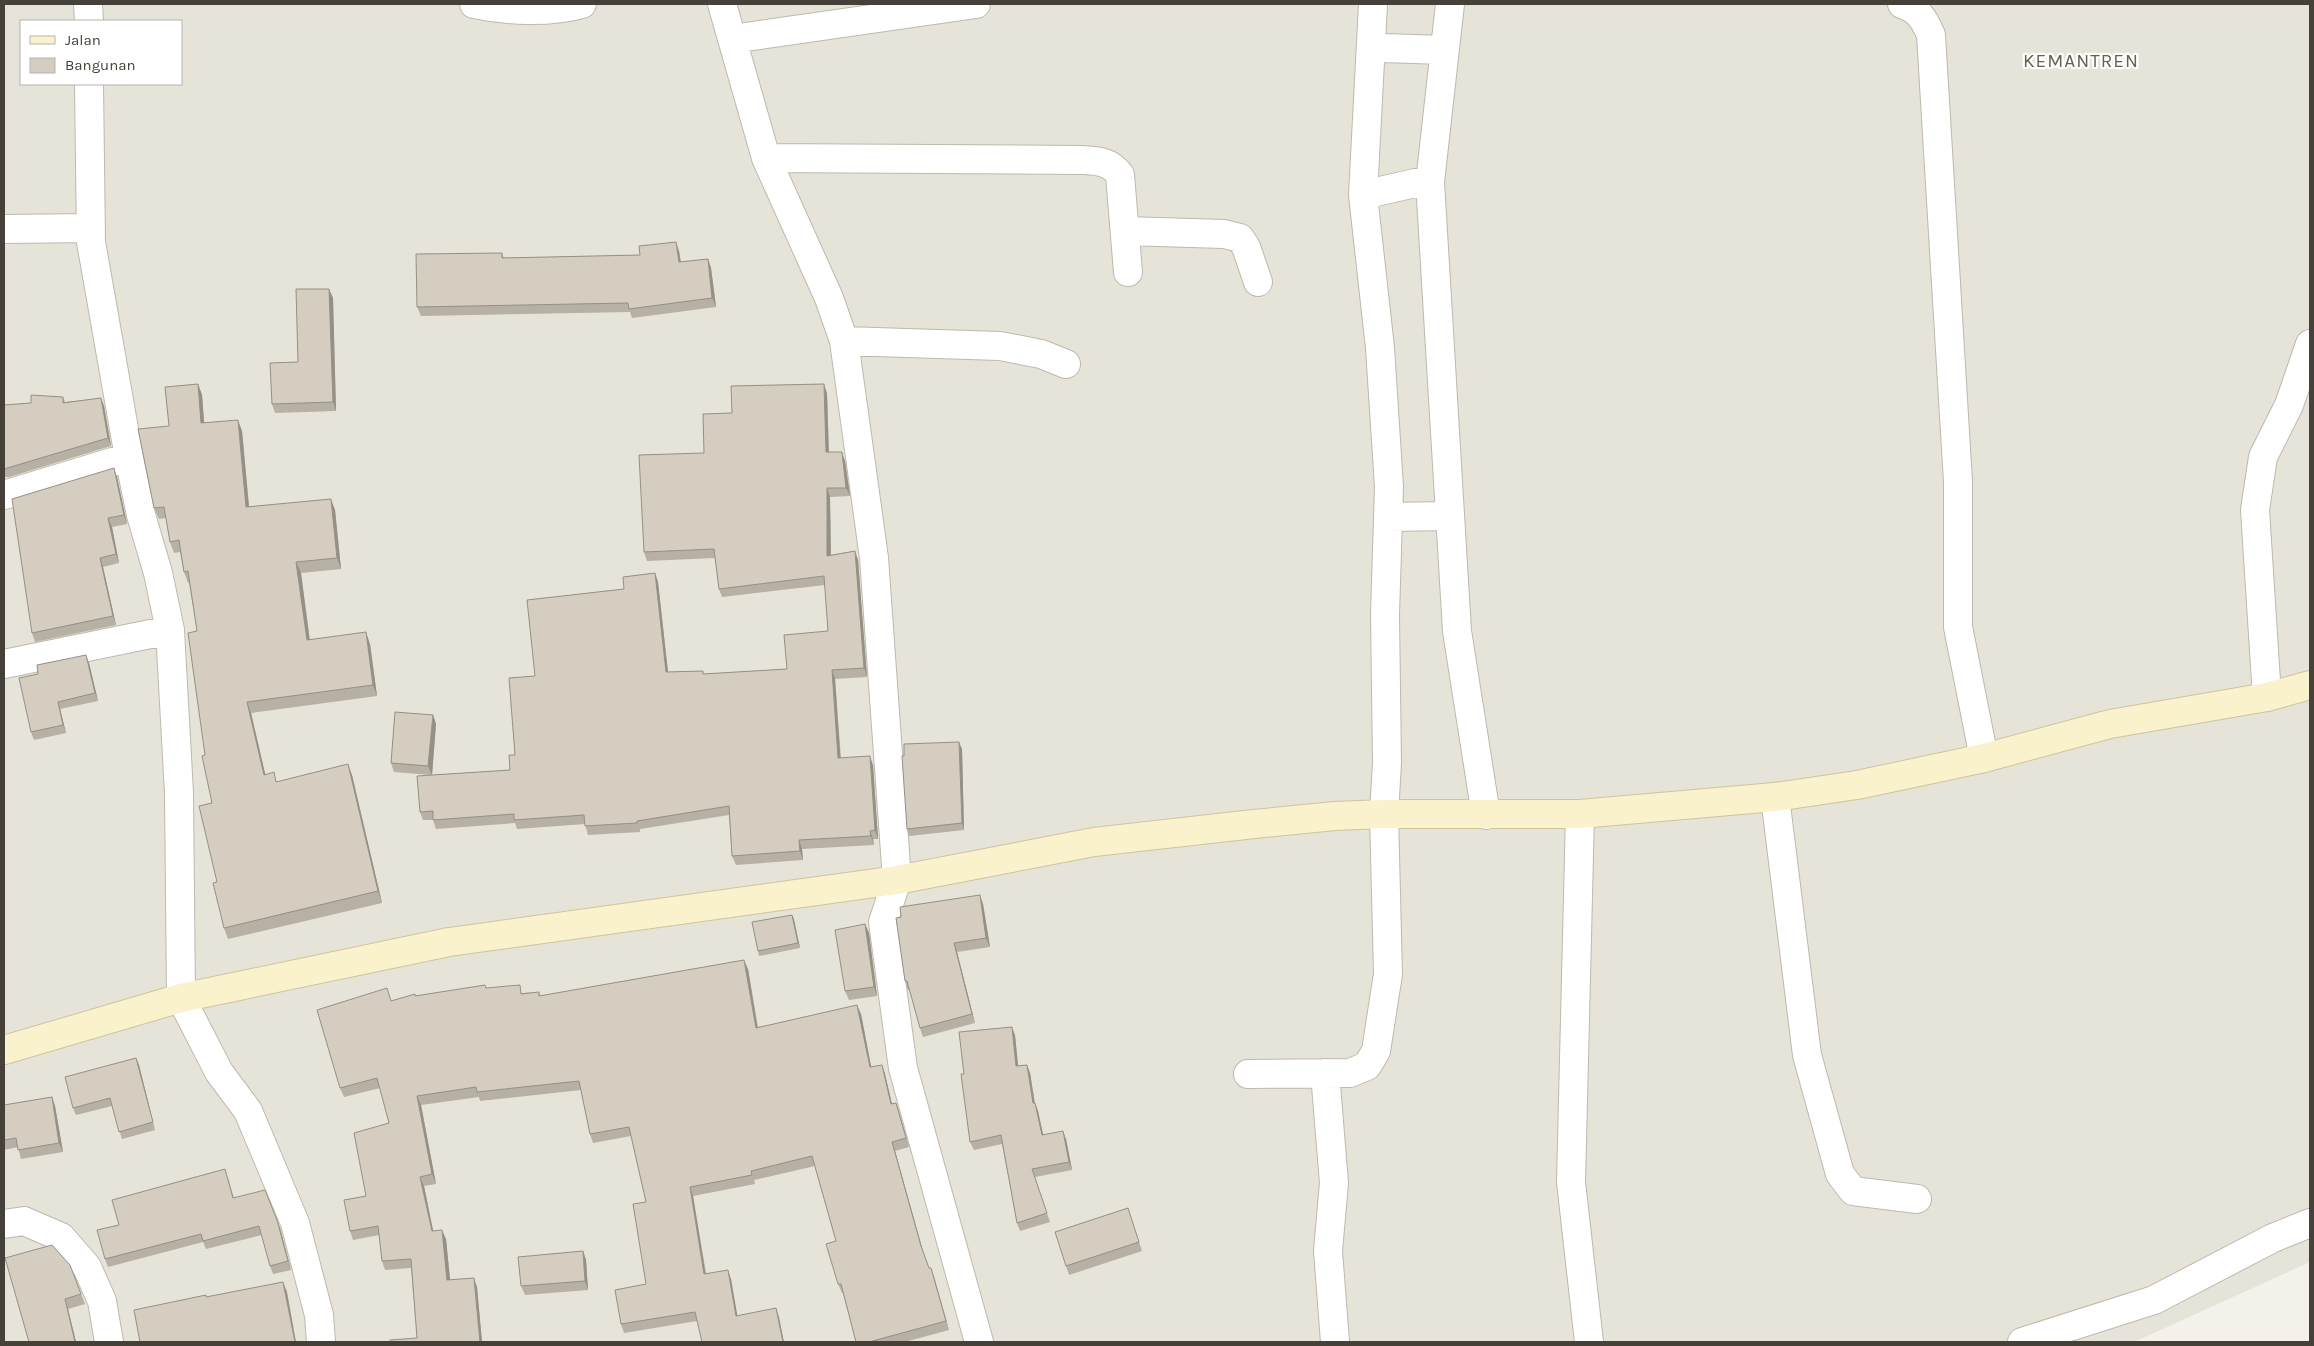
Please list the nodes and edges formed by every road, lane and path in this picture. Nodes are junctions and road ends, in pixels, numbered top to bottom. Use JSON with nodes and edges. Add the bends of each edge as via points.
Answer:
{"nodes":[{"id":1,"x":88,"y":4,"type":"edge"},
{"id":2,"x":474,"y":4,"type":"edge"},
{"id":3,"x":582,"y":4,"type":"edge"},
{"id":4,"x":722,"y":4,"type":"edge"},
{"id":5,"x":976,"y":4,"type":"edge"},
{"id":6,"x":1373,"y":4,"type":"edge"},
{"id":7,"x":1450,"y":4,"type":"edge"},
{"id":8,"x":1902,"y":4,"type":"edge"},
{"id":9,"x":88,"y":20,"type":"edge"},
{"id":10,"x":732,"y":39,"type":"junction"},
{"id":11,"x":1378,"y":47,"type":"junction"},
{"id":12,"x":1434,"y":50,"type":"junction"},
{"id":13,"x":89,"y":85,"type":"edge"},
{"id":14,"x":766,"y":158,"type":"junction"},
{"id":15,"x":1423,"y":182,"type":"junction"},
{"id":16,"x":1372,"y":193,"type":"junction"},
{"id":17,"x":91,"y":228,"type":"junction"},
{"id":18,"x":4,"y":229,"type":"edge"},
{"id":19,"x":1125,"y":231,"type":"junction"},
{"id":20,"x":1128,"y":272,"type":"dead end"},
{"id":21,"x":1258,"y":282,"type":"dead end"},
{"id":22,"x":844,"y":341,"type":"junction"},
{"id":23,"x":2310,"y":344,"type":"edge"},
{"id":24,"x":1066,"y":364,"type":"dead end"},
{"id":25,"x":128,"y":457,"type":"junction"},
{"id":26,"x":4,"y":494,"type":"edge"},
{"id":27,"x":1442,"y":516,"type":"junction"},
{"id":28,"x":1396,"y":517,"type":"junction"},
{"id":29,"x":170,"y":630,"type":"junction"},
{"id":30,"x":4,"y":664,"type":"edge"},
{"id":31,"x":2310,"y":685,"type":"edge"},
{"id":32,"x":2267,"y":697,"type":"junction"},
{"id":33,"x":1984,"y":758,"type":"junction"},
{"id":34,"x":1776,"y":797,"type":"junction"},
{"id":35,"x":1384,"y":814,"type":"junction"},
{"id":36,"x":1580,"y":814,"type":"junction"},
{"id":37,"x":1475,"y":815,"type":"junction"},
{"id":38,"x":897,"y":880,"type":"junction"},
{"id":39,"x":181,"y":998,"type":"junction"},
{"id":40,"x":4,"y":1050,"type":"edge"},
{"id":41,"x":1325,"y":1073,"type":"junction"},
{"id":42,"x":1248,"y":1074,"type":"dead end"},
{"id":43,"x":1917,"y":1199,"type":"dead end"},
{"id":44,"x":2310,"y":1223,"type":"edge"},
{"id":45,"x":4,"y":1224,"type":"edge"},
{"id":46,"x":109,"y":1342,"type":"edge"},
{"id":47,"x":321,"y":1342,"type":"edge"},
{"id":48,"x":979,"y":1342,"type":"edge"},
{"id":49,"x":1335,"y":1342,"type":"edge"},
{"id":50,"x":1590,"y":1342,"type":"edge"},
{"id":51,"x":2022,"y":1342,"type":"edge"}],
"edges":[{"from":1,"to":9,"type":"street"},
{"from":2,"to":3,"type":"street","via":[[528,9]]},
{"from":4,"to":10,"type":"street"},
{"from":5,"to":10,"type":"street"},
{"from":6,"to":11,"type":"street"},
{"from":7,"to":12,"type":"street"},
{"from":8,"to":33,"type":"street","via":[[1914,8],[1923,17],[1931,35],[1958,473],[1958,627]]},
{"from":10,"to":14,"type":"street"},
{"from":11,"to":12,"type":"street"},
{"from":11,"to":16,"type":"street"},
{"from":12,"to":15,"type":"street"},
{"from":13,"to":17,"type":"street"},
{"from":14,"to":19,"type":"street","via":[[1105,162],[1116,168],[1120,175]]},
{"from":14,"to":22,"type":"street","via":[[829,298]]},
{"from":15,"to":16,"type":"street"},
{"from":15,"to":27,"type":"street"},
{"from":16,"to":28,"type":"street","via":[[1389,487]]},
{"from":17,"to":18,"type":"street"},
{"from":17,"to":25,"type":"street"},
{"from":19,"to":20,"type":"street"},
{"from":19,"to":21,"type":"street","via":[[1224,234],[1240,238]]},
{"from":22,"to":24,"type":"street","via":[[1000,346],[1041,354]]},
{"from":22,"to":38,"type":"street","via":[[874,558]]},
{"from":23,"to":32,"type":"street","via":[[2290,405],[2263,457],[2255,510]]},
{"from":25,"to":26,"type":"street"},
{"from":25,"to":29,"type":"street"},
{"from":27,"to":28,"type":"street"},
{"from":27,"to":37,"type":"street"},
{"from":28,"to":35,"type":"street","via":[[1385,615],[1387,764]]},
{"from":29,"to":30,"type":"street"},
{"from":29,"to":39,"type":"street","via":[[179,793]]},
{"from":31,"to":32,"type":"street"},
{"from":32,"to":33,"type":"street","via":[[2110,724]]},
{"from":33,"to":34,"type":"street"},
{"from":34,"to":36,"type":"street"},
{"from":34,"to":43,"type":"street","via":[[1807,1055],[1840,1174],[1853,1191]]},
{"from":35,"to":37,"type":"street"},
{"from":35,"to":38,"type":"street","via":[[1272,822],[1094,842]]},
{"from":35,"to":41,"type":"street","via":[[1388,974],[1376,1051],[1367,1066],[1350,1073]]},
{"from":36,"to":37,"type":"street"},
{"from":36,"to":50,"type":"street","via":[[1571,1182]]},
{"from":38,"to":39,"type":"street","via":[[449,942]]},
{"from":38,"to":48,"type":"street","via":[[883,922],[903,1068]]},
{"from":39,"to":40,"type":"street"},
{"from":39,"to":47,"type":"street","via":[[219,1072],[248,1112],[295,1223],[319,1315]]},
{"from":41,"to":42,"type":"street"},
{"from":41,"to":49,"type":"street","via":[[1334,1183],[1328,1251]]},
{"from":44,"to":51,"type":"street","via":[[2273,1238],[2154,1300]]},
{"from":45,"to":46,"type":"street","via":[[24,1221],[61,1237],[87,1267],[102,1301]]}]}
